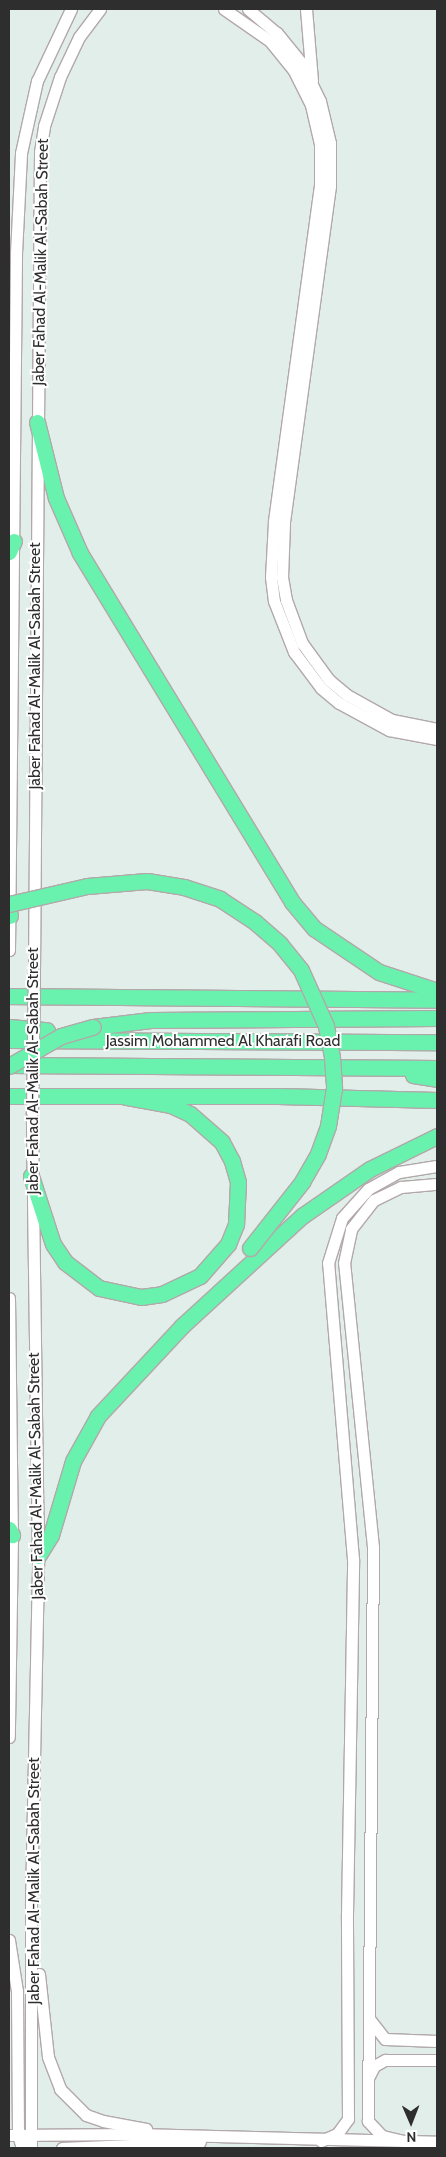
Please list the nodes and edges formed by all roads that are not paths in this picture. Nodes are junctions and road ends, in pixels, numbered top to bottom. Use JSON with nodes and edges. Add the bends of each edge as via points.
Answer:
{"nodes":[{"id":1,"x":71,"y":9,"type":"edge"},
{"id":2,"x":100,"y":9,"type":"edge"},
{"id":3,"x":224,"y":9,"type":"edge"},
{"id":4,"x":248,"y":9,"type":"edge"},
{"id":5,"x":306,"y":9,"type":"edge"},
{"id":6,"x":312,"y":82,"type":"junction"},
{"id":7,"x":37,"y":422,"type":"junction"},
{"id":8,"x":11,"y":547,"type":"edge"},
{"id":9,"x":437,"y":729,"type":"edge"},
{"id":10,"x":437,"y":739,"type":"edge"},
{"id":11,"x":9,"y":910,"type":"edge"},
{"id":12,"x":9,"y":950,"type":"edge"},
{"id":13,"x":437,"y":991,"type":"edge"},
{"id":14,"x":9,"y":996,"type":"edge"},
{"id":15,"x":437,"y":1000,"type":"edge"},
{"id":16,"x":437,"y":1018,"type":"edge"},
{"id":17,"x":9,"y":1026,"type":"edge"},
{"id":18,"x":9,"y":1040,"type":"edge"},
{"id":19,"x":170,"y":1040,"type":"junction"},
{"id":20,"x":437,"y":1042,"type":"edge"},
{"id":21,"x":9,"y":1066,"type":"edge"},
{"id":22,"x":380,"y":1068,"type":"junction"},
{"id":23,"x":437,"y":1068,"type":"edge"},
{"id":24,"x":437,"y":1079,"type":"edge"},
{"id":25,"x":9,"y":1096,"type":"edge"},
{"id":26,"x":126,"y":1097,"type":"junction"},
{"id":27,"x":437,"y":1100,"type":"edge"},
{"id":28,"x":437,"y":1136,"type":"edge"},
{"id":29,"x":437,"y":1166,"type":"edge"},
{"id":30,"x":32,"y":1176,"type":"junction"},
{"id":31,"x":437,"y":1184,"type":"edge"},
{"id":32,"x":9,"y":1298,"type":"edge"},
{"id":33,"x":182,"y":1326,"type":"junction"},
{"id":34,"x":362,"y":1437,"type":"junction"},
{"id":35,"x":343,"y":1439,"type":"junction"},
{"id":36,"x":10,"y":1532,"type":"edge"},
{"id":37,"x":38,"y":1556,"type":"junction"},
{"id":38,"x":9,"y":1737,"type":"edge"},
{"id":39,"x":371,"y":1742,"type":"junction"},
{"id":40,"x":349,"y":1744,"type":"junction"},
{"id":41,"x":9,"y":1940,"type":"edge"},
{"id":42,"x":34,"y":1948,"type":"junction"},
{"id":43,"x":370,"y":2020,"type":"junction"},
{"id":44,"x":437,"y":2041,"type":"edge"},
{"id":45,"x":437,"y":2060,"type":"edge"},
{"id":46,"x":367,"y":2079,"type":"junction"},
{"id":47,"x":348,"y":2098,"type":"junction"},
{"id":48,"x":366,"y":2099,"type":"junction"},
{"id":49,"x":31,"y":2135,"type":"junction"},
{"id":50,"x":169,"y":2135,"type":"junction"},
{"id":51,"x":224,"y":2138,"type":"junction"},
{"id":52,"x":321,"y":2141,"type":"junction"},
{"id":53,"x":408,"y":2142,"type":"junction"},
{"id":54,"x":437,"y":2142,"type":"edge"},
{"id":55,"x":14,"y":2143,"type":"edge"},
{"id":56,"x":31,"y":2148,"type":"edge"},
{"id":57,"x":62,"y":2148,"type":"edge"}],
"edges":[{"from":1,"to":8,"type":"street","name":"Jaber Fahad Al-Malik Al-Sabah Street","via":[[37,81],[21,153]]},
{"from":2,"to":7,"type":"street","name":"Jaber Fahad Al-Malik Al-Sabah Street","via":[[75,45],[50,101],[44,126],[40,178]]},
{"from":3,"to":10,"type":"street","via":[[270,41],[293,69],[311,105],[320,144],[320,185],[274,522],[271,576],[274,602],[294,652],[321,688],[339,703],[389,730]]},
{"from":4,"to":6,"type":"street","via":[[290,48]]},
{"from":5,"to":6,"type":"street"},
{"from":6,"to":9,"type":"street","via":[[326,122],[331,164],[284,523],[282,578],[286,600],[302,643],[330,680],[347,696],[392,720]]},
{"from":7,"to":13,"type":"highway","via":[[56,498],[80,554],[292,902],[315,929],[379,972]]},
{"from":7,"to":30,"type":"street","name":"Jaber Fahad Al-Malik Al-Sabah Street","bridge":true},
{"from":8,"to":11,"type":"street","name":"Jaber Fahad Al-Malik Al-Sabah Street"},
{"from":11,"to":12,"type":"street","name":"Jaber Fahad Al-Malik Al-Sabah Street"},
{"from":11,"to":33,"type":"highway","bridge":true,"via":[[87,886],[147,881],[184,887],[220,899],[255,922],[280,944],[301,970],[326,1026],[334,1088],[328,1126],[318,1154],[302,1182],[250,1248]]},
{"from":14,"to":15,"type":"highway"},
{"from":16,"to":21,"type":"highway","bridge":true,"via":[[121,1022],[61,1036]]},
{"from":17,"to":19,"type":"highway"},
{"from":18,"to":19,"type":"highway","name":"Jassim Mohammed Al Kharafi Road"},
{"from":19,"to":20,"type":"highway","name":"Jassim Mohammed Al Kharafi Road"},
{"from":21,"to":22,"type":"highway","name":"Jassim Mohammed Al Kharafi Road"},
{"from":22,"to":23,"type":"highway","name":"Jassim Mohammed Al Kharafi Road"},
{"from":22,"to":24,"type":"highway"},
{"from":25,"to":26,"type":"highway"},
{"from":26,"to":27,"type":"highway"},
{"from":26,"to":30,"type":"highway","via":[[171,1105],[190,1114],[212,1132],[232,1161],[238,1182],[236,1224],[228,1244],[200,1276],[162,1294],[141,1297],[99,1288],[70,1267],[53,1244]]},
{"from":28,"to":33,"type":"highway","via":[[370,1169],[302,1216]]},
{"from":29,"to":35,"type":"street","via":[[410,1168],[377,1182],[350,1208],[333,1240],[328,1275]]},
{"from":30,"to":37,"type":"street","name":"Jaber Fahad Al-Malik Al-Sabah Street"},
{"from":31,"to":34,"type":"street","via":[[410,1185],[382,1195],[364,1210],[348,1237],[344,1263]]},
{"from":32,"to":36,"type":"street","name":"Jaber Fahad Al-Malik Al-Sabah Street"},
{"from":33,"to":37,"type":"highway","via":[[98,1416],[73,1461],[51,1535]]},
{"from":34,"to":35,"type":"street","via":[[353,1433]]},
{"from":34,"to":39,"type":"street","via":[[373,1536]]},
{"from":35,"to":40,"type":"street","via":[[353,1553]]},
{"from":36,"to":38,"type":"street","name":"Jaber Fahad Al-Malik Al-Sabah Street"},
{"from":37,"to":42,"type":"street","name":"Jaber Fahad Al-Malik Al-Sabah Street","via":[[31,1903]]},
{"from":39,"to":40,"type":"street"},
{"from":39,"to":43,"type":"street"},
{"from":40,"to":47,"type":"street"},
{"from":41,"to":55,"type":"street","via":[[17,1998]]},
{"from":42,"to":49,"type":"street","name":"Jaber Fahad Al-Malik Al-Sabah Street"},
{"from":42,"to":50,"type":"street","via":[[48,2057],[60,2090],[86,2114],[103,2121]]},
{"from":43,"to":44,"type":"street","via":[[385,2039]]},
{"from":43,"to":46,"type":"street"},
{"from":45,"to":46,"type":"street","via":[[386,2060],[374,2066]]},
{"from":46,"to":48,"type":"street"},
{"from":47,"to":48,"type":"street"},
{"from":47,"to":52,"type":"street","via":[[348,2120],[344,2129]]},
{"from":48,"to":53,"type":"street","via":[[368,2121],[374,2131]]},
{"from":49,"to":50,"type":"street"},
{"from":49,"to":55,"type":"street"},
{"from":49,"to":56,"type":"street","name":"Jaber Fahad Al-Malik Al-Sabah Street"},
{"from":50,"to":51,"type":"street"},
{"from":51,"to":52,"type":"street"},
{"from":51,"to":57,"type":"street","via":[[177,2145]]},
{"from":52,"to":53,"type":"street"},
{"from":53,"to":54,"type":"street"}]}
